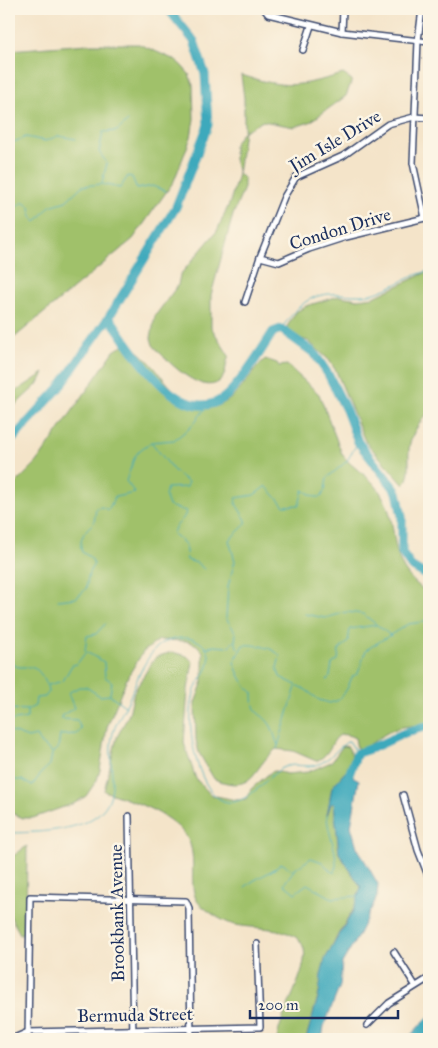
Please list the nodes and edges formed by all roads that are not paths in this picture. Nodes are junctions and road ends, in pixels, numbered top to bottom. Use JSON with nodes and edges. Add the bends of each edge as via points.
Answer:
{"nodes":[{"id":1,"x":264,"y":9,"type":"edge"},
{"id":2,"x":343,"y":9,"type":"edge"},
{"id":3,"x":422,"y":9,"type":"edge"},
{"id":4,"x":311,"y":26,"type":"junction"},
{"id":5,"x":342,"y":32,"type":"junction"},
{"id":6,"x":418,"y":41,"type":"junction"},
{"id":7,"x":429,"y":42,"type":"edge"},
{"id":8,"x":303,"y":50,"type":"dead end"},
{"id":9,"x":414,"y":117,"type":"junction"},
{"id":10,"x":429,"y":118,"type":"edge"},
{"id":11,"x":427,"y":218,"type":"edge"},
{"id":12,"x":260,"y":256,"type":"junction"},
{"id":13,"x":245,"y":302,"type":"dead end"},
{"id":14,"x":403,"y":795,"type":"dead end"},
{"id":15,"x":129,"y":816,"type":"dead end"},
{"id":16,"x":429,"y":878,"type":"edge"},
{"id":17,"x":130,"y":898,"type":"junction"},
{"id":18,"x":258,"y":944,"type":"dead end"},
{"id":19,"x":394,"y":952,"type":"dead end"},
{"id":20,"x":429,"y":978,"type":"edge"},
{"id":21,"x":415,"y":985,"type":"junction"},
{"id":22,"x":367,"y":1025,"type":"dead end"},
{"id":23,"x":191,"y":1028,"type":"junction"},
{"id":24,"x":133,"y":1029,"type":"junction"},
{"id":25,"x":28,"y":1032,"type":"junction"},
{"id":26,"x":12,"y":1039,"type":"edge"},
{"id":27,"x":28,"y":1039,"type":"edge"},
{"id":28,"x":133,"y":1039,"type":"edge"},
{"id":29,"x":191,"y":1039,"type":"edge"}],
"edges":[{"from":1,"to":4,"type":"street","via":[[268,14]]},
{"from":2,"to":5,"type":"street"},
{"from":3,"to":6,"type":"street"},
{"from":4,"to":5,"type":"street"},
{"from":4,"to":8,"type":"street"},
{"from":5,"to":6,"type":"street"},
{"from":6,"to":7,"type":"street"},
{"from":6,"to":9,"type":"street"},
{"from":9,"to":10,"type":"street","name":"Jim Isle Drive"},
{"from":9,"to":11,"type":"street","via":[[413,163]]},
{"from":9,"to":12,"type":"street","name":"Jim Isle Drive","via":[[388,124],[343,156],[296,177],[284,197]]},
{"from":11,"to":12,"type":"street","name":"Condon Drive","via":[[346,237],[279,262]]},
{"from":12,"to":13,"type":"street","name":"Jim Isle Drive"},
{"from":14,"to":16,"type":"street"},
{"from":15,"to":17,"type":"street","name":"Brookbank Avenue"},
{"from":17,"to":23,"type":"street","via":[[186,901],[189,908]]},
{"from":17,"to":24,"type":"street","name":"Brookbank Avenue"},
{"from":17,"to":25,"type":"street","via":[[30,896]]},
{"from":18,"to":23,"type":"street","name":"Bermuda Street","via":[[260,1027]]},
{"from":19,"to":21,"type":"street"},
{"from":20,"to":21,"type":"street"},
{"from":21,"to":22,"type":"street","via":[[389,1003]]},
{"from":23,"to":24,"type":"street","name":"Bermuda Street"},
{"from":23,"to":29,"type":"street"},
{"from":24,"to":25,"type":"street","name":"Bermuda Street"},
{"from":24,"to":28,"type":"street","name":"Brookbank Avenue"},
{"from":25,"to":26,"type":"street","name":"Bermuda Street"},
{"from":25,"to":27,"type":"street"}]}
